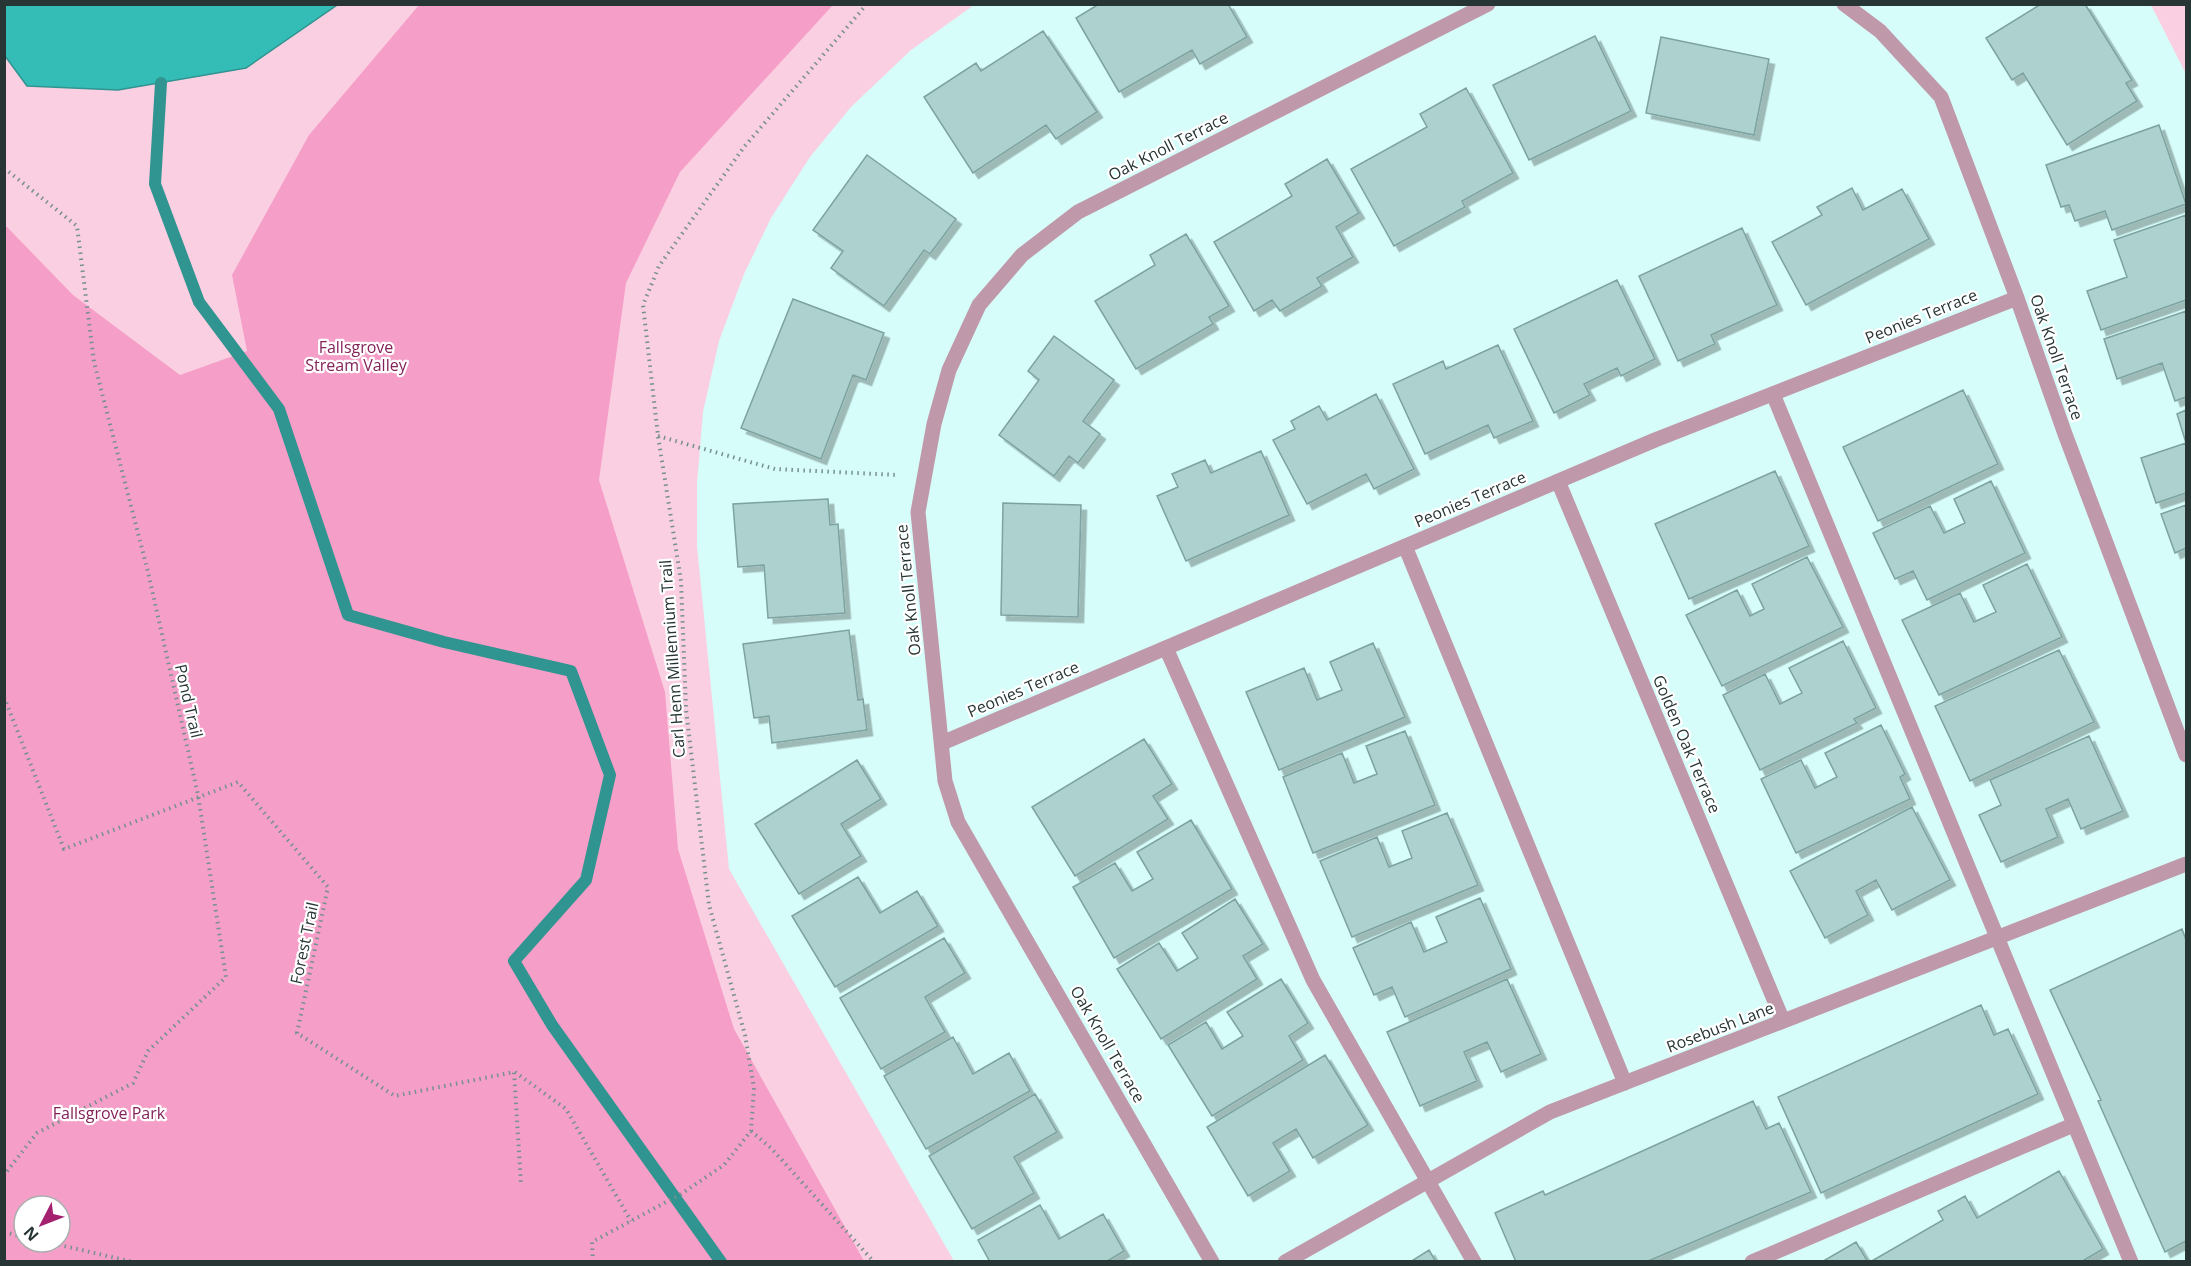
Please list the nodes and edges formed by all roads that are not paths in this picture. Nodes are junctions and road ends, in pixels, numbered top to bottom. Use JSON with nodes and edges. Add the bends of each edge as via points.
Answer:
{"nodes":[{"id":1,"x":1488,"y":4,"type":"edge"},
{"id":2,"x":1844,"y":4,"type":"edge"},
{"id":3,"x":2017,"y":298,"type":"junction"},
{"id":4,"x":1773,"y":394,"type":"junction"},
{"id":5,"x":1558,"y":481,"type":"junction"},
{"id":6,"x":1405,"y":546,"type":"junction"},
{"id":7,"x":1166,"y":648,"type":"junction"},
{"id":8,"x":942,"y":743,"type":"junction"},
{"id":9,"x":2187,"y":755,"type":"edge"},
{"id":10,"x":2187,"y":864,"type":"edge"},
{"id":11,"x":1998,"y":937,"type":"junction"},
{"id":12,"x":1783,"y":1021,"type":"junction"},
{"id":13,"x":1625,"y":1083,"type":"junction"},
{"id":14,"x":2073,"y":1125,"type":"junction"},
{"id":15,"x":1428,"y":1181,"type":"junction"},
{"id":16,"x":1212,"y":1262,"type":"edge"},
{"id":17,"x":1285,"y":1262,"type":"edge"},
{"id":18,"x":1474,"y":1262,"type":"edge"},
{"id":19,"x":1752,"y":1262,"type":"edge"},
{"id":20,"x":2131,"y":1262,"type":"edge"}],
"edges":[{"from":1,"to":8,"type":"street","name":"Oak Knoll Terrace","via":[[1078,212],[1022,255],[979,305],[949,370],[934,424],[918,512]]},
{"from":2,"to":3,"type":"street","name":"Oak Knoll Terrace","via":[[1881,31],[1941,97]]},
{"from":3,"to":4,"type":"street","name":"Peonies Terrace"},
{"from":3,"to":9,"type":"street","name":"Oak Knoll Terrace","via":[[2064,434]]},
{"from":4,"to":5,"type":"street","name":"Peonies Terrace"},
{"from":4,"to":11,"type":"street"},
{"from":5,"to":6,"type":"street","name":"Peonies Terrace"},
{"from":5,"to":12,"type":"street","name":"Golden Oak Terrace"},
{"from":6,"to":7,"type":"street","name":"Peonies Terrace"},
{"from":6,"to":13,"type":"street"},
{"from":7,"to":8,"type":"street","name":"Peonies Terrace"},
{"from":7,"to":15,"type":"street","via":[[1313,980]]},
{"from":8,"to":16,"type":"street","name":"Oak Knoll Terrace","via":[[945,781],[958,822]]},
{"from":10,"to":11,"type":"street","name":"Rosebush Lane"},
{"from":11,"to":12,"type":"street","name":"Rosebush Lane"},
{"from":11,"to":14,"type":"street"},
{"from":12,"to":13,"type":"street","name":"Rosebush Lane"},
{"from":13,"to":15,"type":"street","name":"Rosebush Lane","via":[[1550,1112]]},
{"from":14,"to":19,"type":"street"},
{"from":14,"to":20,"type":"street"},
{"from":15,"to":17,"type":"street","name":"Rosebush Lane"},
{"from":15,"to":18,"type":"street"}]}
